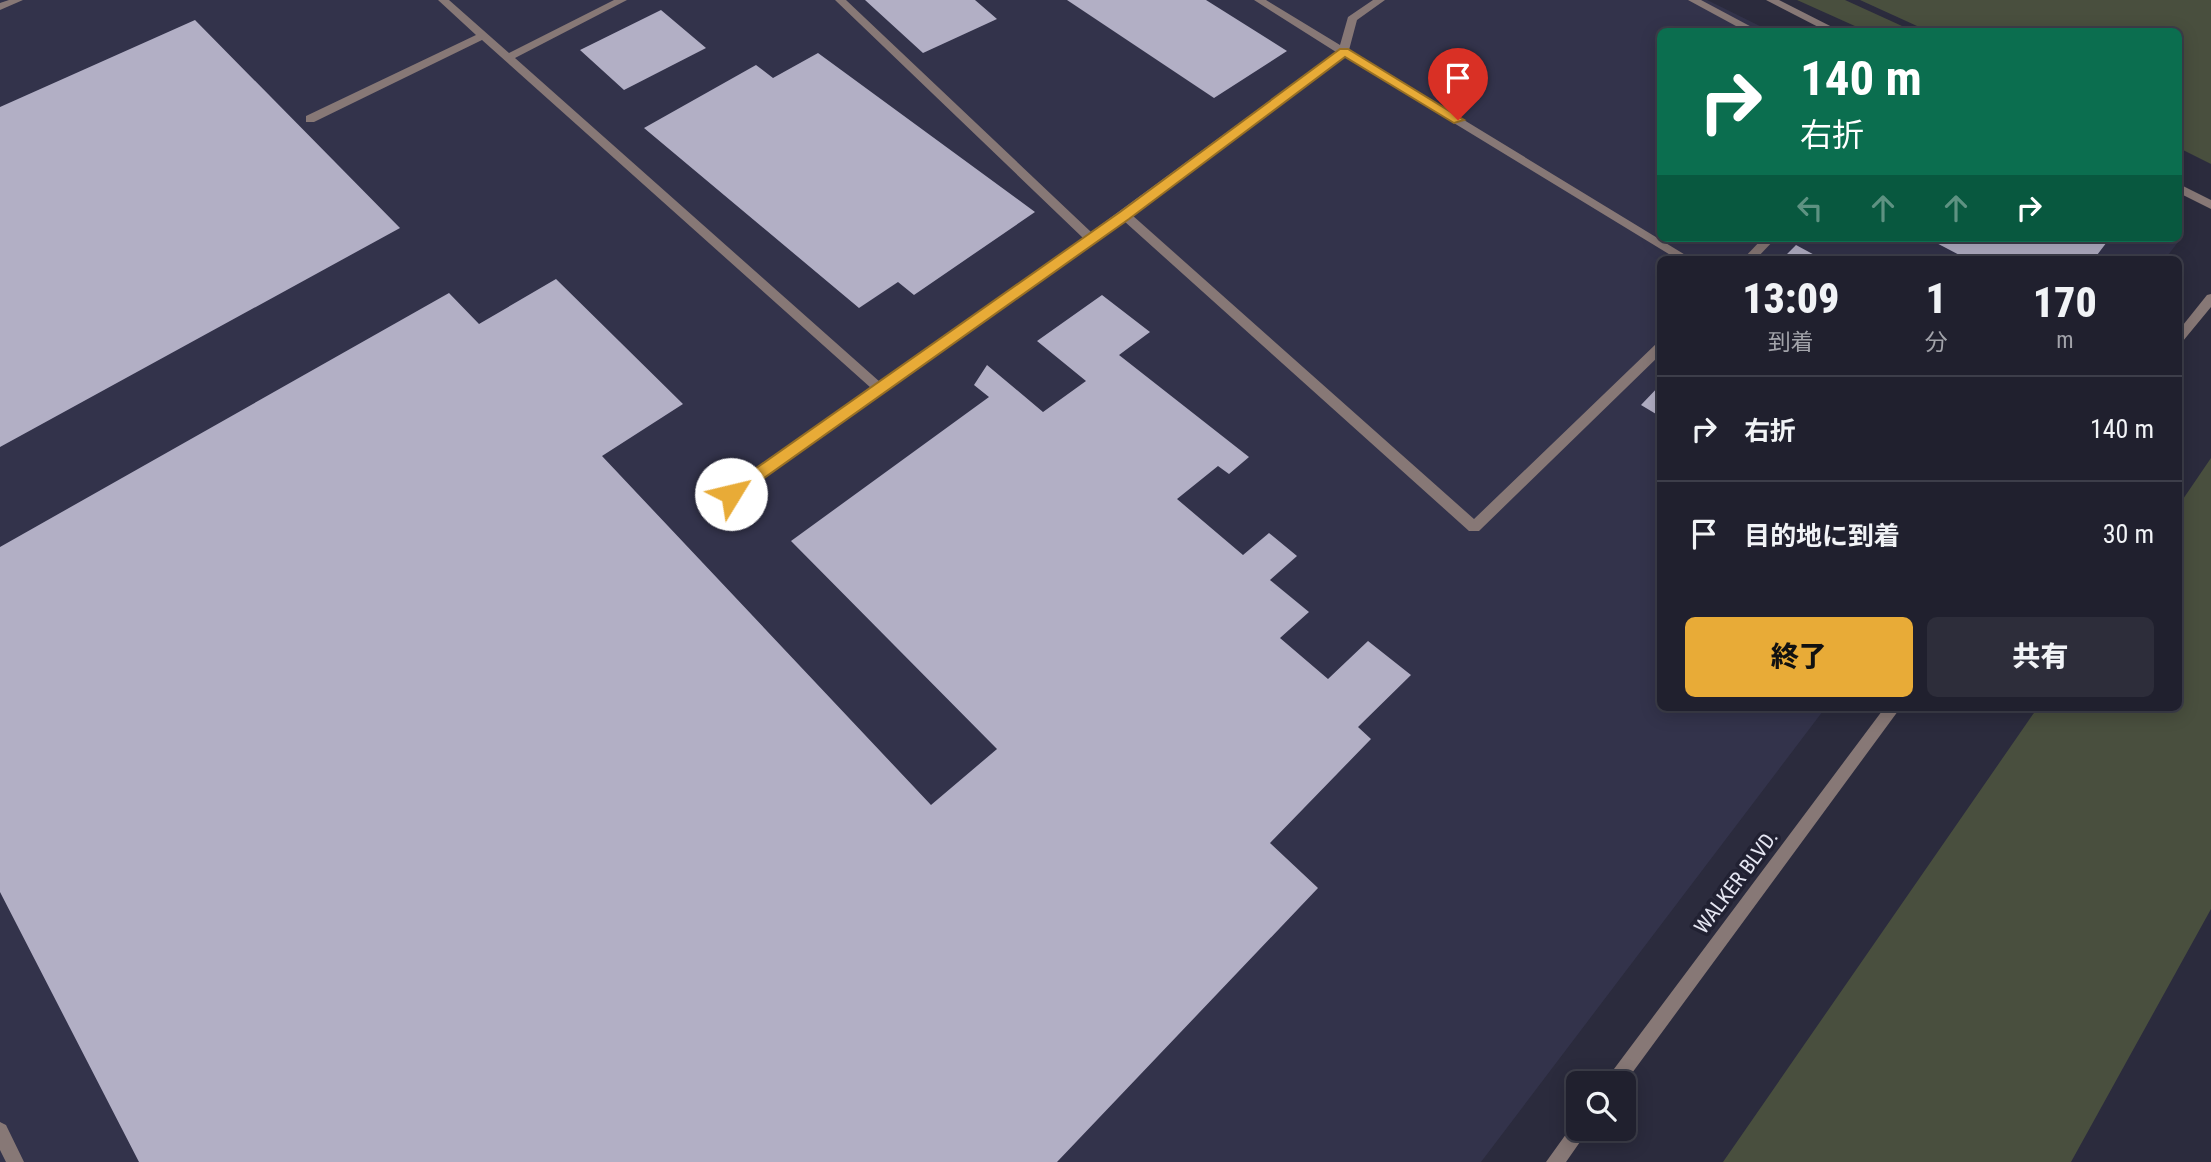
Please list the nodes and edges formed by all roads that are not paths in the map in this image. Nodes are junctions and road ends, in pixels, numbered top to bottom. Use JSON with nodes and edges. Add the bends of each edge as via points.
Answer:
{"nodes":[{"id":1,"x":18,"y":0,"type":"edge"},
{"id":2,"x":443,"y":0,"type":"edge"},
{"id":3,"x":622,"y":0,"type":"edge"},
{"id":4,"x":840,"y":0,"type":"edge"},
{"id":5,"x":1259,"y":0,"type":"edge"},
{"id":6,"x":1380,"y":0,"type":"edge"},
{"id":7,"x":1693,"y":0,"type":"edge"},
{"id":8,"x":1771,"y":0,"type":"edge"},
{"id":9,"x":0,"y":7,"type":"edge"},
{"id":10,"x":1748,"y":28,"type":"edge"},
{"id":11,"x":1829,"y":28,"type":"edge"},
{"id":12,"x":482,"y":36,"type":"junction"},
{"id":13,"x":1344,"y":51,"type":"junction"},
{"id":14,"x":509,"y":57,"type":"junction"},
{"id":15,"x":310,"y":119,"type":"dead end"},
{"id":16,"x":2182,"y":190,"type":"edge"},
{"id":17,"x":2211,"y":205,"type":"edge"},
{"id":18,"x":1125,"y":215,"type":"junction"},
{"id":19,"x":1091,"y":239,"type":"junction"},
{"id":20,"x":1657,"y":241,"type":"edge"},
{"id":21,"x":1658,"y":242,"type":"edge"},
{"id":22,"x":1766,"y":242,"type":"edge"},
{"id":23,"x":1681,"y":256,"type":"edge"},
{"id":24,"x":1752,"y":256,"type":"edge"},
{"id":25,"x":2211,"y":298,"type":"edge"},
{"id":26,"x":2182,"y":334,"type":"edge"},
{"id":27,"x":1657,"y":350,"type":"edge"},
{"id":28,"x":879,"y":388,"type":"junction"},
{"id":29,"x":731,"y":494,"type":"dead end"},
{"id":30,"x":1891,"y":711,"type":"edge"},
{"id":31,"x":1623,"y":1071,"type":"edge"},
{"id":32,"x":0,"y":1131,"type":"edge"},
{"id":33,"x":1571,"y":1141,"type":"edge"},
{"id":34,"x":15,"y":1162,"type":"edge"},
{"id":35,"x":1555,"y":1162,"type":"edge"}],
"edges":[{"from":1,"to":9,"type":"lane"},
{"from":2,"to":12,"type":"lane"},
{"from":3,"to":14,"type":"lane"},
{"from":4,"to":19,"type":"lane"},
{"from":5,"to":13,"type":"lane"},
{"from":6,"to":13,"type":"lane","via":[[1352,19]]},
{"from":7,"to":10,"type":"lane"},
{"from":8,"to":11,"type":"lane"},
{"from":12,"to":14,"type":"lane"},
{"from":12,"to":15,"type":"lane"},
{"from":13,"to":18,"type":"lane"},
{"from":13,"to":20,"type":"lane"},
{"from":14,"to":28,"type":"lane"},
{"from":16,"to":17,"type":"lane"},
{"from":18,"to":19,"type":"lane"},
{"from":18,"to":27,"type":"lane","via":[[1474,527]]},
{"from":19,"to":28,"type":"lane"},
{"from":21,"to":23,"type":"lane"},
{"from":22,"to":24,"type":"lane"},
{"from":25,"to":26,"type":"lane"},
{"from":28,"to":29,"type":"lane"},
{"from":30,"to":31,"type":"lane","name":"WALKER BLVD."},
{"from":32,"to":34,"type":"lane"},
{"from":33,"to":35,"type":"lane"}]}
